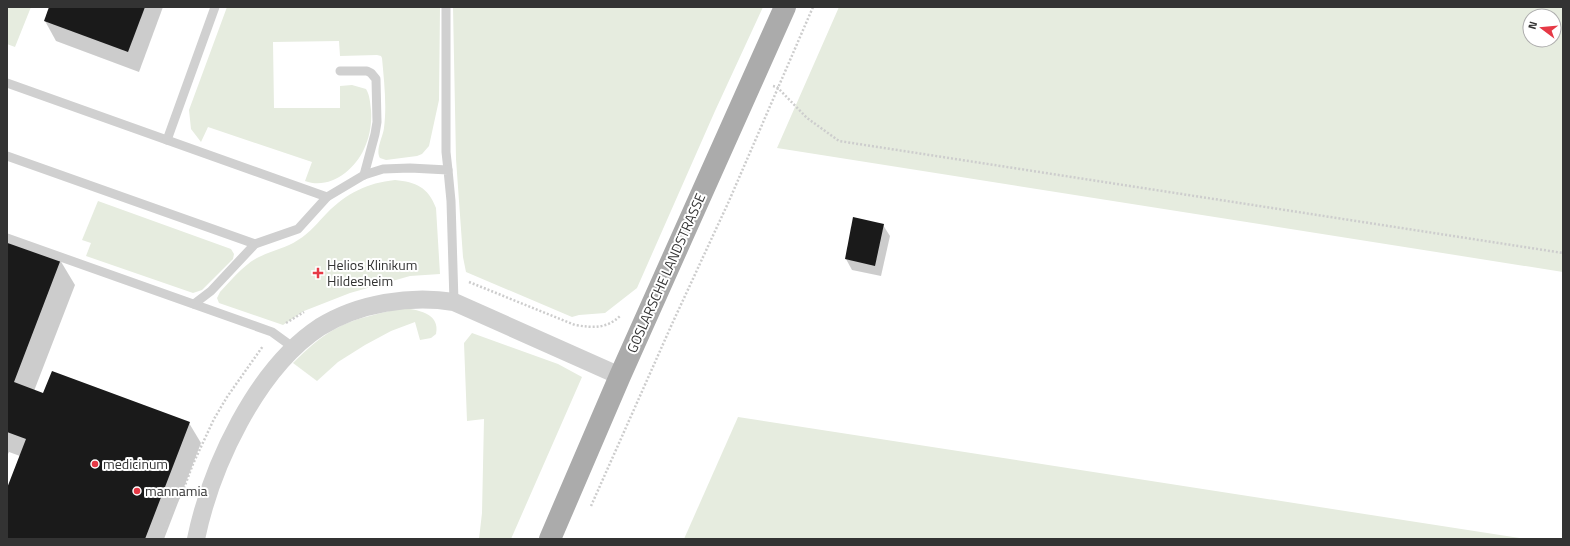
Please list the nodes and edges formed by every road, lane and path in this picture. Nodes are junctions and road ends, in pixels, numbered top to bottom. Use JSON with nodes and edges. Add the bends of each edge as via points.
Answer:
{"nodes":[{"id":1,"x":216,"y":7,"type":"edge"},
{"id":2,"x":446,"y":7,"type":"edge"},
{"id":3,"x":785,"y":7,"type":"edge"},
{"id":4,"x":813,"y":7,"type":"edge"},
{"id":5,"x":340,"y":71,"type":"dead end"},
{"id":6,"x":753,"y":78,"type":"junction"},
{"id":7,"x":7,"y":83,"type":"edge"},
{"id":8,"x":777,"y":87,"type":"junction"},
{"id":9,"x":167,"y":140,"type":"junction"},
{"id":10,"x":7,"y":156,"type":"edge"},
{"id":11,"x":448,"y":170,"type":"junction"},
{"id":12,"x":364,"y":175,"type":"junction"},
{"id":13,"x":327,"y":197,"type":"junction"},
{"id":14,"x":7,"y":238,"type":"edge"},
{"id":15,"x":255,"y":244,"type":"junction"},
{"id":16,"x":1563,"y":253,"type":"edge"},
{"id":17,"x":454,"y":280,"type":"junction"},
{"id":18,"x":454,"y":302,"type":"junction"},
{"id":19,"x":194,"y":304,"type":"junction"},
{"id":20,"x":624,"y":310,"type":"dead end"},
{"id":21,"x":294,"y":348,"type":"junction"},
{"id":22,"x":620,"y":376,"type":"junction"},
{"id":23,"x":589,"y":510,"type":"dead end"},
{"id":24,"x":196,"y":539,"type":"edge"},
{"id":25,"x":550,"y":539,"type":"edge"}],
"edges":[{"from":1,"to":9,"type":"lane"},
{"from":2,"to":11,"type":"lane"},
{"from":3,"to":6,"type":"main road","name":"GOSLARSCHE LANDSTRASSE"},
{"from":4,"to":8,"type":"path"},
{"from":5,"to":12,"type":"lane","via":[[367,72],[376,79],[377,122]]},
{"from":6,"to":8,"type":"path"},
{"from":6,"to":22,"type":"main road","name":"GOSLARSCHE LANDSTRASSE"},
{"from":7,"to":9,"type":"lane"},
{"from":8,"to":16,"type":"path","via":[[807,118],[839,141]]},
{"from":8,"to":23,"type":"path"},
{"from":9,"to":13,"type":"lane"},
{"from":10,"to":15,"type":"lane"},
{"from":11,"to":12,"type":"lane","via":[[410,168],[383,170]]},
{"from":11,"to":17,"type":"lane"},
{"from":12,"to":13,"type":"lane"},
{"from":13,"to":15,"type":"lane","via":[[298,229]]},
{"from":14,"to":19,"type":"lane"},
{"from":15,"to":19,"type":"lane","via":[[211,291]]},
{"from":17,"to":18,"type":"lane"},
{"from":17,"to":20,"type":"path","via":[[473,283],[575,325],[590,328],[607,326],[621,316]]},
{"from":18,"to":21,"type":"street","via":[[408,299],[359,310],[333,320]]},
{"from":18,"to":22,"type":"street"},
{"from":19,"to":21,"type":"lane","via":[[272,332]]},
{"from":21,"to":24,"type":"street","via":[[258,393],[231,436],[205,500]]},
{"from":22,"to":25,"type":"main road","name":"GOSLARSCHE LANDSTRASSE"}]}
